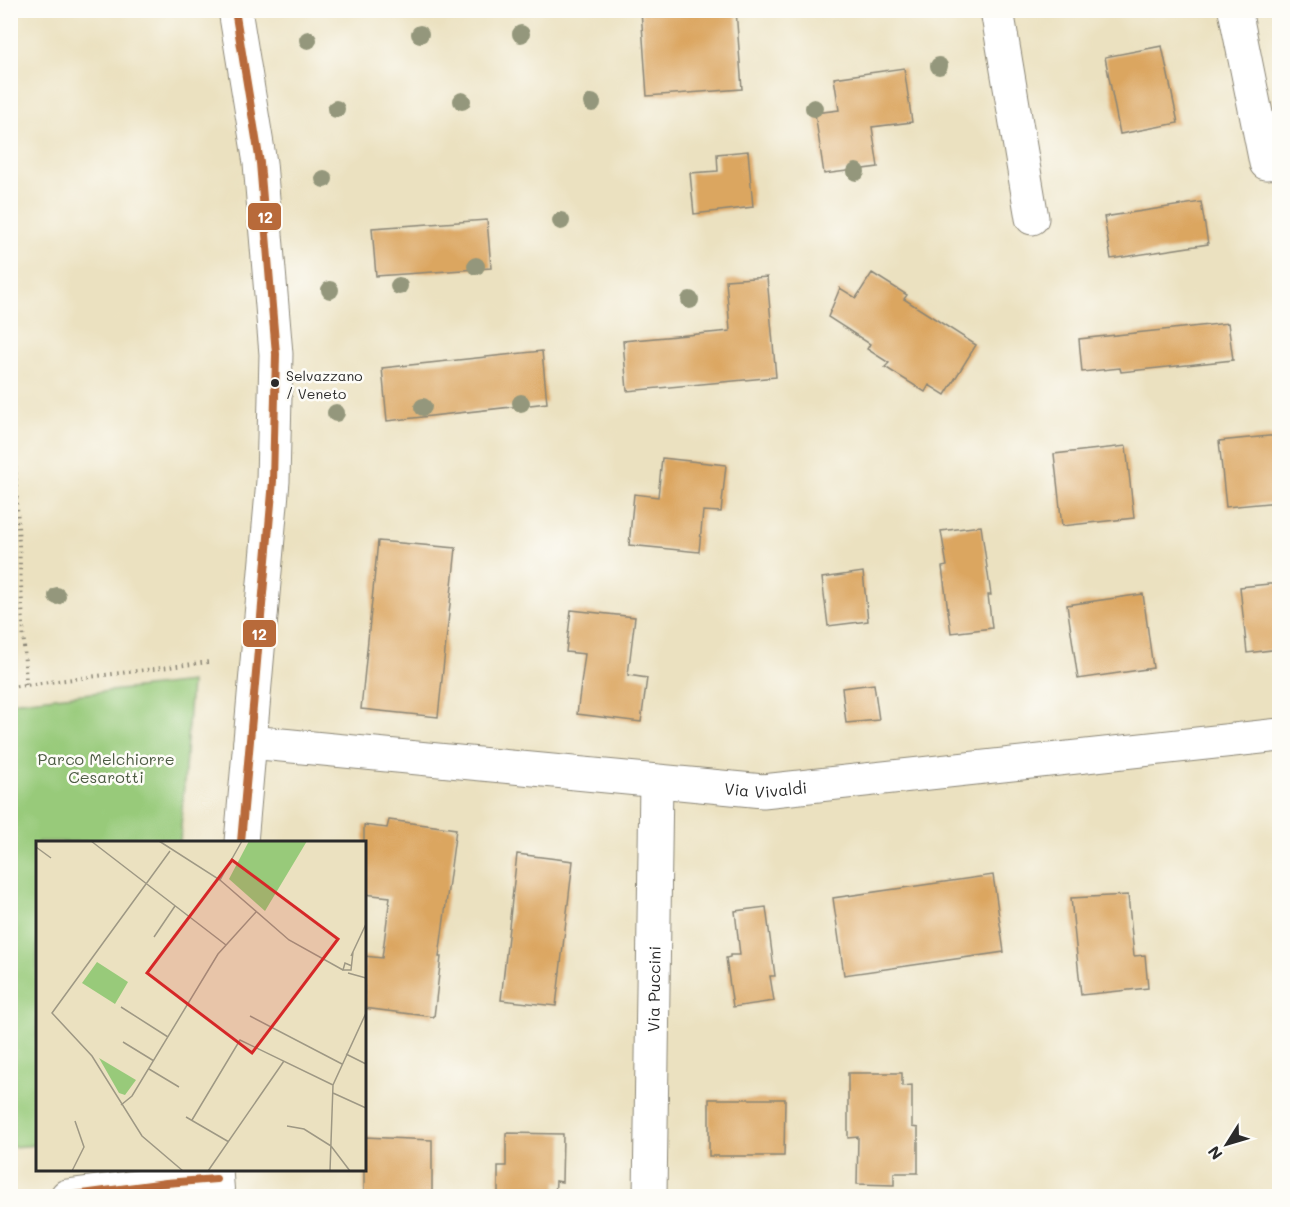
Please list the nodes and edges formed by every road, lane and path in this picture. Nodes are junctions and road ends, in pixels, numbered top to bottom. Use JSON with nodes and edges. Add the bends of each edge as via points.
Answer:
{"nodes":[{"id":1,"x":235,"y":10,"type":"edge"},
{"id":2,"x":997,"y":10,"type":"edge"},
{"id":3,"x":1235,"y":10,"type":"edge"},
{"id":4,"x":1273,"y":162,"type":"edge"},
{"id":5,"x":1032,"y":218,"type":"dead end"},
{"id":6,"x":10,"y":365,"type":"edge"},
{"id":7,"x":209,"y":662,"type":"dead end"},
{"id":8,"x":26,"y":685,"type":"junction"},
{"id":9,"x":10,"y":687,"type":"edge"},
{"id":10,"x":1280,"y":735,"type":"edge"},
{"id":11,"x":250,"y":742,"type":"junction"},
{"id":12,"x":656,"y":781,"type":"junction"},
{"id":13,"x":241,"y":841,"type":"edge"},
{"id":14,"x":217,"y":1182,"type":"edge"},
{"id":15,"x":67,"y":1197,"type":"edge"},
{"id":16,"x":650,"y":1197,"type":"edge"}],
"edges":[{"from":1,"to":11,"type":"street","via":[[260,163],[276,354],[273,481]]},
{"from":2,"to":5,"type":"street"},
{"from":3,"to":4,"type":"street"},
{"from":6,"to":8,"type":"path"},
{"from":7,"to":8,"type":"path"},
{"from":8,"to":9,"type":"path"},
{"from":10,"to":12,"type":"street","name":"Via Vivaldi","via":[[763,791]]},
{"from":11,"to":12,"type":"street","name":"Via Vivaldi"},
{"from":11,"to":13,"type":"street"},
{"from":12,"to":16,"type":"street","name":"Via Puccini"},
{"from":14,"to":15,"type":"street","via":[[166,1183]]}]}
